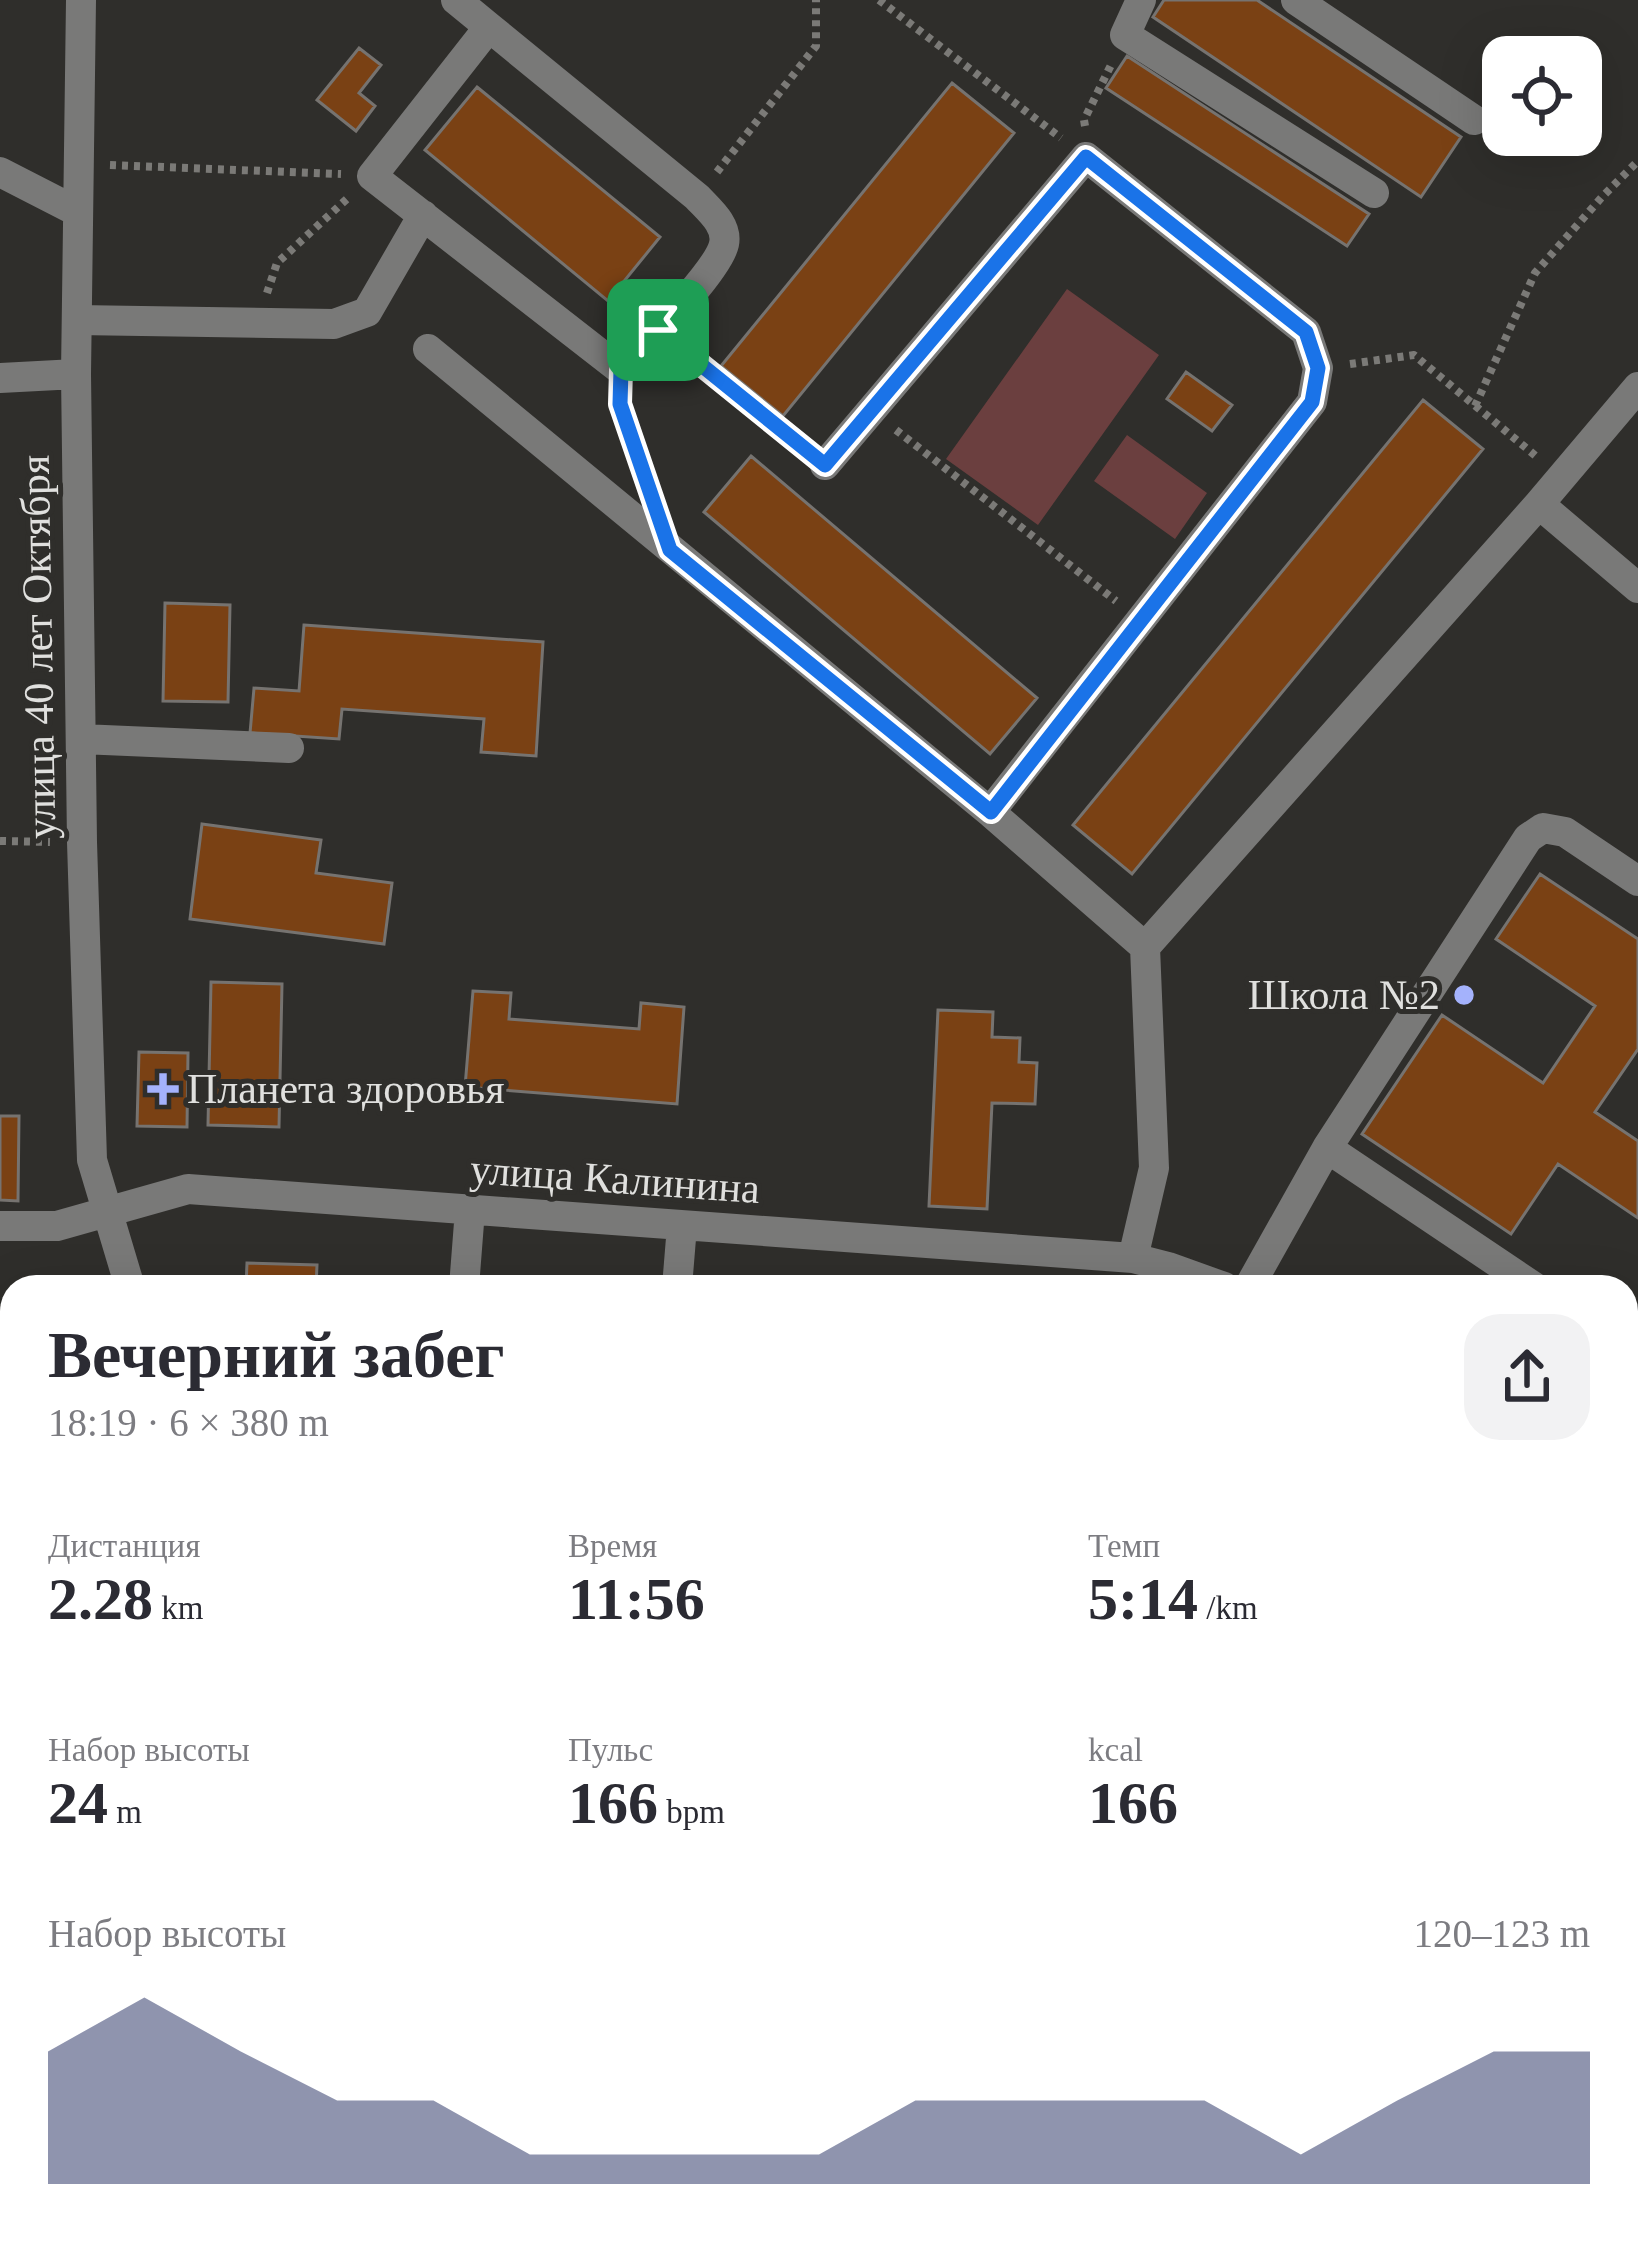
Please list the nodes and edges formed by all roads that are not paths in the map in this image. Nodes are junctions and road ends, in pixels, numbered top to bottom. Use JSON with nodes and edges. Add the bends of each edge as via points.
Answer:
{"nodes":[{"id":1,"x":81,"y":0,"type":"edge"},
{"id":2,"x":456,"y":0,"type":"edge"},
{"id":3,"x":1142,"y":0,"type":"edge"},
{"id":4,"x":1296,"y":0,"type":"edge"},
{"id":5,"x":489,"y":27,"type":"junction"},
{"id":6,"x":1474,"y":120,"type":"dead end"},
{"id":7,"x":0,"y":172,"type":"edge"},
{"id":8,"x":1374,"y":193,"type":"dead end"},
{"id":9,"x":78,"y":212,"type":"junction"},
{"id":10,"x":423,"y":215,"type":"junction"},
{"id":11,"x":77,"y":320,"type":"junction"},
{"id":12,"x":428,"y":349,"type":"dead end"},
{"id":13,"x":76,"y":374,"type":"junction"},
{"id":14,"x":0,"y":378,"type":"edge"},
{"id":15,"x":1638,"y":387,"type":"edge"},
{"id":16,"x":825,"y":465,"type":"road end"},
{"id":17,"x":1540,"y":504,"type":"junction"},
{"id":18,"x":1638,"y":588,"type":"edge"},
{"id":19,"x":81,"y":739,"type":"junction"},
{"id":20,"x":289,"y":748,"type":"dead end"},
{"id":21,"x":991,"y":812,"type":"junction"},
{"id":22,"x":1638,"y":880,"type":"edge"},
{"id":23,"x":1144,"y":947,"type":"junction"},
{"id":24,"x":1327,"y":1148,"type":"junction"},
{"id":25,"x":106,"y":1210,"type":"junction"},
{"id":26,"x":470,"y":1210,"type":"junction"},
{"id":27,"x":0,"y":1226,"type":"edge"},
{"id":28,"x":682,"y":1226,"type":"junction"},
{"id":29,"x":1133,"y":1258,"type":"junction"},
{"id":30,"x":126,"y":1275,"type":"edge"},
{"id":31,"x":465,"y":1275,"type":"edge"},
{"id":32,"x":677,"y":1275,"type":"edge"},
{"id":33,"x":1190,"y":1275,"type":"edge"},
{"id":34,"x":1257,"y":1275,"type":"edge"},
{"id":35,"x":1516,"y":1275,"type":"edge"}],
"edges":[{"from":1,"to":9,"type":"street","name":"улица 40 лет Октября"},
{"from":2,"to":5,"type":"street"},
{"from":3,"to":8,"type":"street","via":[[1125,35]]},
{"from":4,"to":6,"type":"street"},
{"from":5,"to":10,"type":"street","via":[[372,176]]},
{"from":5,"to":10,"type":"street","via":[[697,196],[721,224],[724,243],[709,272],[621,370]]},
{"from":7,"to":9,"type":"street"},
{"from":9,"to":11,"type":"street","name":"улица 40 лет Октября"},
{"from":10,"to":11,"type":"street","via":[[368,312],[334,324]]},
{"from":11,"to":13,"type":"street","name":"улица 40 лет Октября"},
{"from":12,"to":21,"type":"street"},
{"from":13,"to":14,"type":"street"},
{"from":13,"to":19,"type":"street","name":"улица 40 лет Октября"},
{"from":15,"to":17,"type":"street"},
{"from":16,"to":21,"type":"street","via":[[1086,157],[1306,332],[1318,368],[1312,402]]},
{"from":17,"to":18,"type":"street"},
{"from":17,"to":23,"type":"street"},
{"from":19,"to":20,"type":"street"},
{"from":19,"to":25,"type":"street","name":"улица 40 лет Октября","via":[[92,1160]]},
{"from":21,"to":23,"type":"street"},
{"from":22,"to":24,"type":"street","via":[[1565,832],[1544,828],[1528,838]]},
{"from":23,"to":29,"type":"street","via":[[1154,1168]]},
{"from":24,"to":34,"type":"street"},
{"from":24,"to":35,"type":"street"},
{"from":25,"to":26,"type":"street","name":"улица Калинина","via":[[188,1190]]},
{"from":25,"to":27,"type":"street","name":"улица Калинина","via":[[57,1226]]},
{"from":25,"to":30,"type":"street","name":"улица 40 лет Октября"},
{"from":26,"to":28,"type":"street","name":"улица Калинина"},
{"from":26,"to":31,"type":"street"},
{"from":28,"to":29,"type":"street","name":"улица Калинина"},
{"from":28,"to":32,"type":"street"},
{"from":29,"to":33,"type":"street","name":"улица Калинина"}]}
